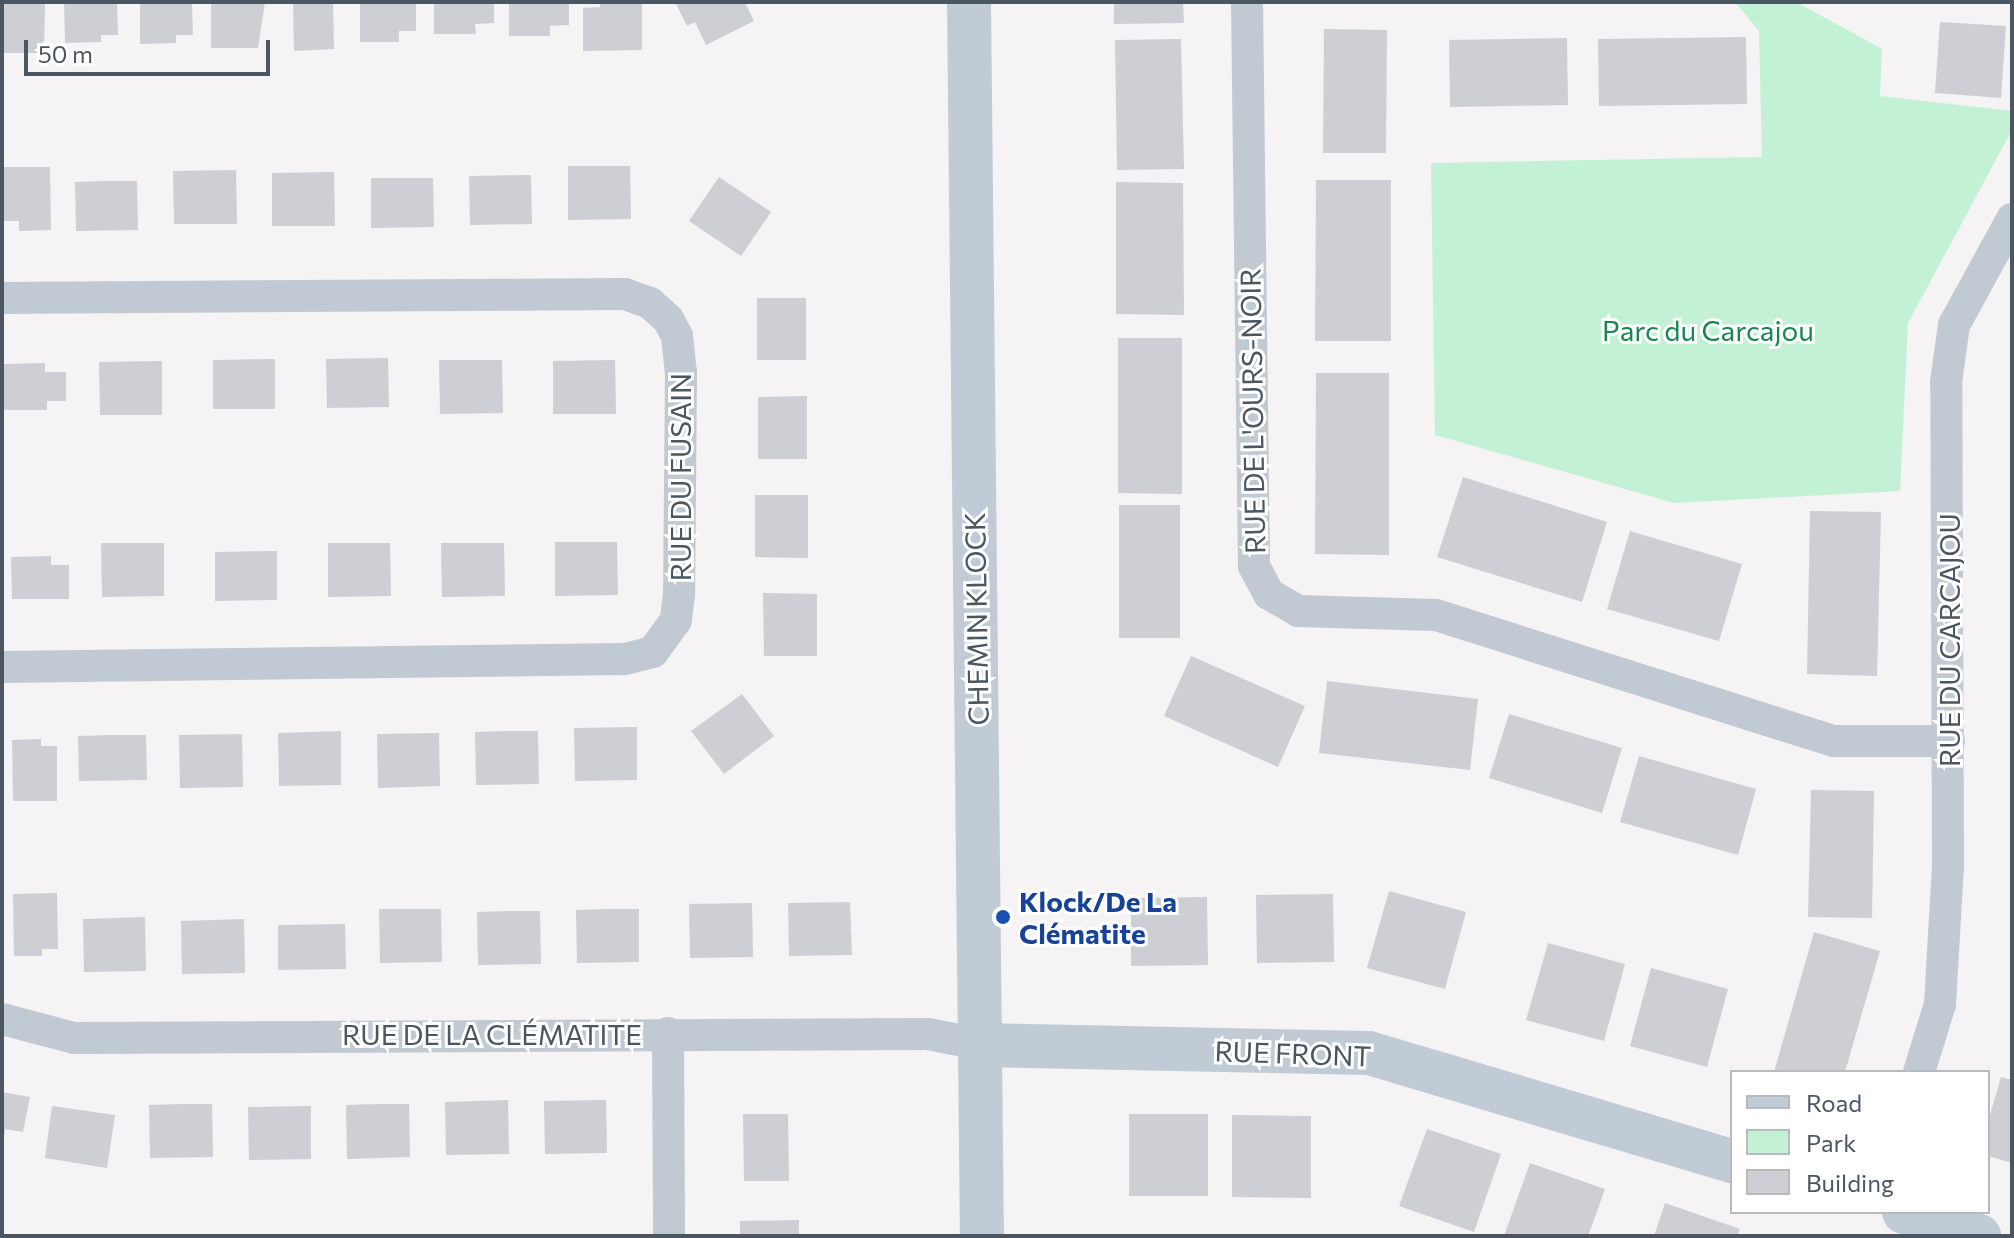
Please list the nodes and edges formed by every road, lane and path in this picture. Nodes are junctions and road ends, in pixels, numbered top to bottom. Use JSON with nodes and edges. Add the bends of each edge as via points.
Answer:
{"nodes":[{"id":1,"x":969,"y":2,"type":"edge"},
{"id":2,"x":1247,"y":2,"type":"edge"},
{"id":3,"x":2012,"y":219,"type":"edge"},
{"id":4,"x":2,"y":298,"type":"edge"},
{"id":5,"x":2,"y":667,"type":"edge"},
{"id":6,"x":1949,"y":741,"type":"junction"},
{"id":7,"x":2,"y":1019,"type":"edge"},
{"id":8,"x":668,"y":1033,"type":"junction"},
{"id":9,"x":984,"y":1045,"type":"junction"},
{"id":10,"x":1920,"y":1070,"type":"edge"},
{"id":11,"x":1730,"y":1160,"type":"edge"},
{"id":12,"x":1910,"y":1214,"type":"edge"},
{"id":13,"x":669,"y":1236,"type":"edge"},
{"id":14,"x":982,"y":1236,"type":"edge"},
{"id":15,"x":1979,"y":1236,"type":"edge"}],
"edges":[{"from":1,"to":9,"type":"main road","name":"CHEMIN KLOCK"},
{"from":2,"to":6,"type":"street","name":"RUE DE L'OURS-NOIR","via":[[1254,566],[1269,594],[1298,611],[1436,615],[1834,741]]},
{"from":3,"to":6,"type":"street","name":"RUE DU CARCAJOU","via":[[1954,325],[1946,382]]},
{"from":4,"to":5,"type":"street","name":"RUE DU FUSAIN","via":[[625,294],[650,303],[668,319],[677,336],[681,372],[679,594],[676,620],[653,652],[624,659]]},
{"from":6,"to":10,"type":"street","name":"RUE DU CARCAJOU","via":[[1940,1004]]},
{"from":7,"to":8,"type":"street","name":"RUE DE LA CLÉMATITE","via":[[74,1038]]},
{"from":8,"to":9,"type":"street","name":"RUE DE LA CLÉMATITE","via":[[928,1034]]},
{"from":8,"to":13,"type":"street"},
{"from":9,"to":11,"type":"main road","name":"RUE FRONT","via":[[1369,1053]]},
{"from":9,"to":14,"type":"main road","name":"CHEMIN KLOCK"},
{"from":12,"to":15,"type":"main road"}]}
